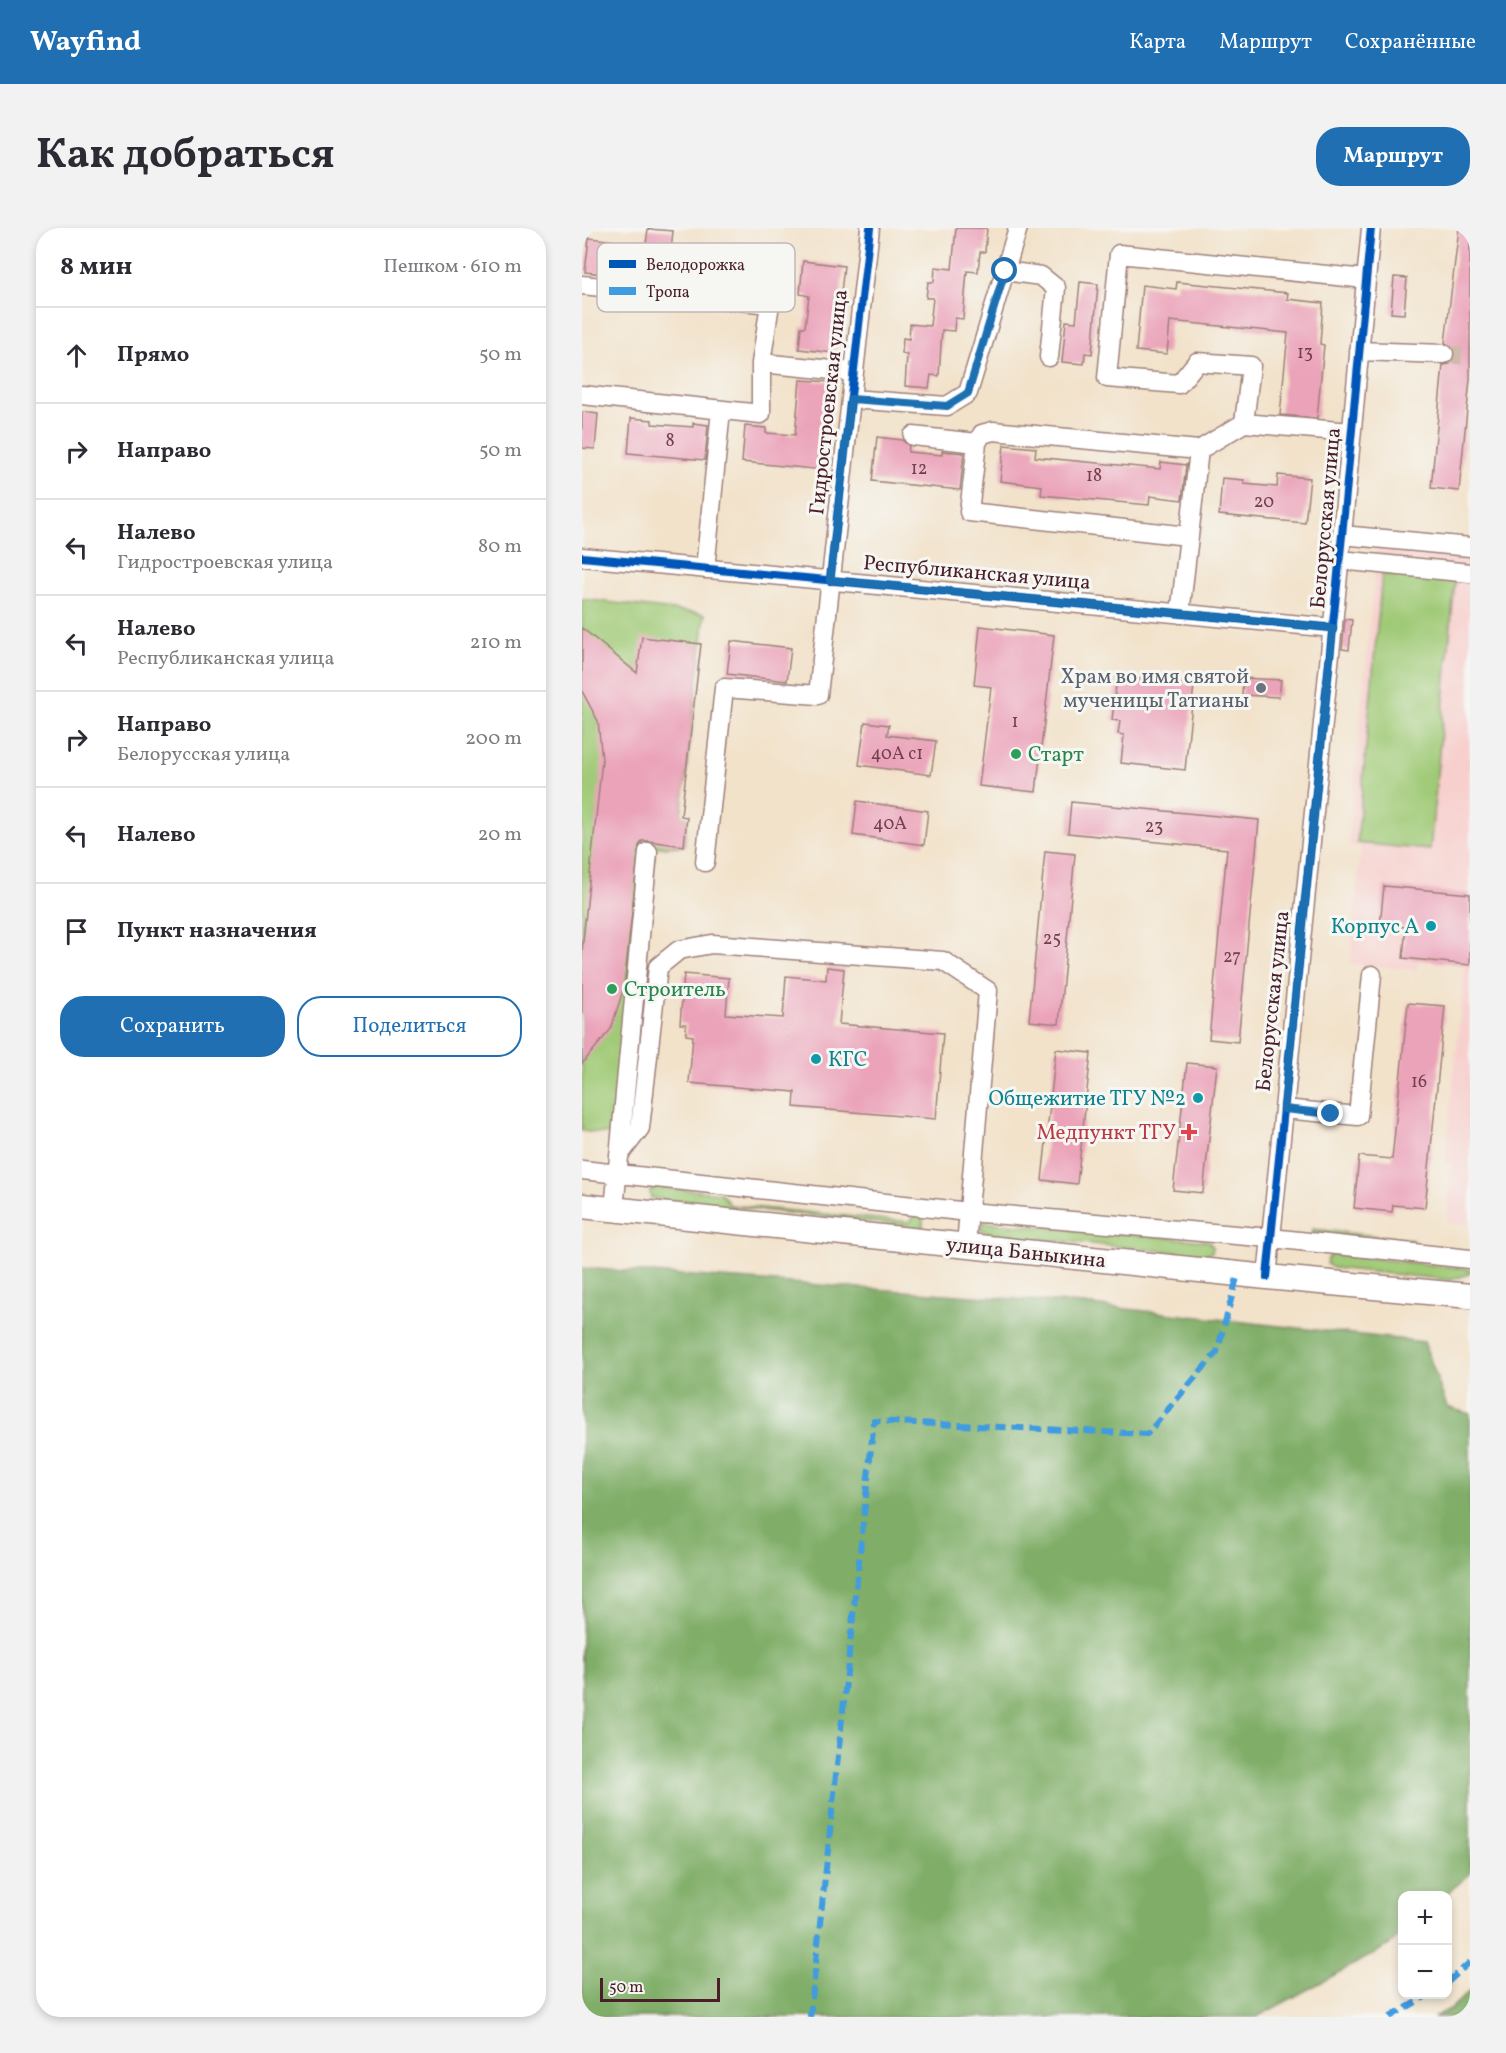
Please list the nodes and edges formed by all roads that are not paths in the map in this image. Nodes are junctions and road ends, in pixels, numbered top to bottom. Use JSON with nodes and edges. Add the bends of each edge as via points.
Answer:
{"nodes":[{"id":1,"x":870,"y":228,"type":"edge"},
{"id":2,"x":1018,"y":228,"type":"edge"},
{"id":3,"x":1371,"y":228,"type":"edge"},
{"id":4,"x":1005,"y":271,"type":"junction"},
{"id":5,"x":1366,"y":279,"type":"junction"},
{"id":6,"x":582,"y":285,"type":"edge"},
{"id":7,"x":597,"y":287,"type":"edge"},
{"id":8,"x":769,"y":312,"type":"edge"},
{"id":9,"x":1359,"y":351,"type":"junction"},
{"id":10,"x":1444,"y":354,"type":"tunnel mouth"},
{"id":11,"x":1049,"y":357,"type":"dead end"},
{"id":12,"x":761,"y":363,"type":"junction"},
{"id":13,"x":853,"y":372,"type":"junction"},
{"id":14,"x":582,"y":395,"type":"edge"},
{"id":15,"x":851,"y":399,"type":"junction"},
{"id":16,"x":721,"y":410,"type":"junction"},
{"id":17,"x":1244,"y":423,"type":"junction"},
{"id":18,"x":1351,"y":432,"type":"junction"},
{"id":19,"x":913,"y":436,"type":"dead end"},
{"id":20,"x":977,"y":442,"type":"junction"},
{"id":21,"x":1199,"y":450,"type":"junction"},
{"id":22,"x":1342,"y":535,"type":"junction"},
{"id":23,"x":1188,"y":536,"type":"junction"},
{"id":24,"x":1470,"y":547,"type":"edge"},
{"id":25,"x":582,"y":557,"type":"edge"},
{"id":26,"x":1340,"y":560,"type":"junction"},
{"id":27,"x":705,"y":569,"type":"junction"},
{"id":28,"x":1470,"y":573,"type":"edge"},
{"id":29,"x":830,"y":580,"type":"junction"},
{"id":30,"x":1179,"y":614,"type":"junction"},
{"id":31,"x":1333,"y":628,"type":"junction"},
{"id":32,"x":648,"y":852,"type":"dead end"},
{"id":33,"x":705,"y":862,"type":"dead end"},
{"id":34,"x":1372,"y":975,"type":"dead end"},
{"id":35,"x":1284,"y":1109,"type":"junction"},
{"id":36,"x":619,"y":1155,"type":"junction"},
{"id":37,"x":582,"y":1170,"type":"edge"},
{"id":38,"x":616,"y":1174,"type":"junction"},
{"id":39,"x":582,"y":1206,"type":"edge"},
{"id":40,"x":614,"y":1209,"type":"junction"},
{"id":41,"x":969,"y":1212,"type":"junction"},
{"id":42,"x":1271,"y":1238,"type":"junction"},
{"id":43,"x":966,"y":1245,"type":"junction"},
{"id":44,"x":1470,"y":1259,"type":"edge"},
{"id":45,"x":1267,"y":1277,"type":"junction"},
{"id":46,"x":1470,"y":1296,"type":"edge"}],
"edges":[{"from":1,"to":13,"type":"street","name":"Гидростроевская улица"},
{"from":2,"to":4,"type":"street"},
{"from":3,"to":5,"type":"street","name":"Белорусская улица"},
{"from":4,"to":11,"type":"street","via":[[1041,276],[1056,288]]},
{"from":4,"to":15,"type":"street","via":[[968,393],[947,406]]},
{"from":5,"to":9,"type":"street","name":"Белорусская улица"},
{"from":5,"to":17,"type":"street","via":[[1119,254],[1107,378],[1179,384],[1197,362],[1251,366]]},
{"from":6,"to":7,"type":"street"},
{"from":8,"to":12,"type":"street"},
{"from":9,"to":10,"type":"street"},
{"from":9,"to":18,"type":"street","name":"Белорусская улица"},
{"from":12,"to":13,"type":"street"},
{"from":12,"to":16,"type":"street","via":[[761,414]]},
{"from":13,"to":15,"type":"street","name":"Гидростроевская улица"},
{"from":14,"to":16,"type":"street"},
{"from":15,"to":29,"type":"street","name":"Гидростроевская улица"},
{"from":16,"to":27,"type":"street"},
{"from":17,"to":18,"type":"street"},
{"from":17,"to":21,"type":"street"},
{"from":18,"to":22,"type":"street","name":"Белорусская улица"},
{"from":19,"to":20,"type":"street"},
{"from":20,"to":21,"type":"street","via":[[982,434],[993,431]]},
{"from":20,"to":23,"type":"street","via":[[969,512]]},
{"from":21,"to":23,"type":"street"},
{"from":22,"to":24,"type":"street"},
{"from":22,"to":26,"type":"street","name":"Белорусская улица"},
{"from":23,"to":30,"type":"street"},
{"from":25,"to":27,"type":"street","name":"Республиканская улица"},
{"from":26,"to":28,"type":"street"},
{"from":26,"to":31,"type":"street","name":"Белорусская улица"},
{"from":27,"to":29,"type":"street","name":"Республиканская улица"},
{"from":29,"to":30,"type":"street","name":"Республиканская улица"},
{"from":29,"to":33,"type":"street","name":"Гидростроевская улица","via":[[818,695],[724,688]]},
{"from":30,"to":31,"type":"street","name":"Республиканская улица"},
{"from":31,"to":35,"type":"street","name":"Белорусская улица"},
{"from":32,"to":36,"type":"street"},
{"from":34,"to":35,"type":"street","via":[[1358,1116]]},
{"from":35,"to":42,"type":"street","name":"Белорусская улица"},
{"from":36,"to":38,"type":"street"},
{"from":36,"to":41,"type":"street","via":[[640,1128],[658,967],[678,950],[712,944],[943,961],[988,991]]},
{"from":37,"to":38,"type":"street"},
{"from":38,"to":40,"type":"street"},
{"from":38,"to":41,"type":"street"},
{"from":39,"to":40,"type":"main road","name":"улица Баныкина"},
{"from":40,"to":43,"type":"main road","name":"улица Баныкина"},
{"from":41,"to":42,"type":"street"},
{"from":41,"to":43,"type":"street"},
{"from":42,"to":44,"type":"street"},
{"from":42,"to":45,"type":"street","name":"Белорусская улица"},
{"from":43,"to":45,"type":"main road","name":"улица Баныкина"},
{"from":45,"to":46,"type":"main road","name":"улица Баныкина"}]}
